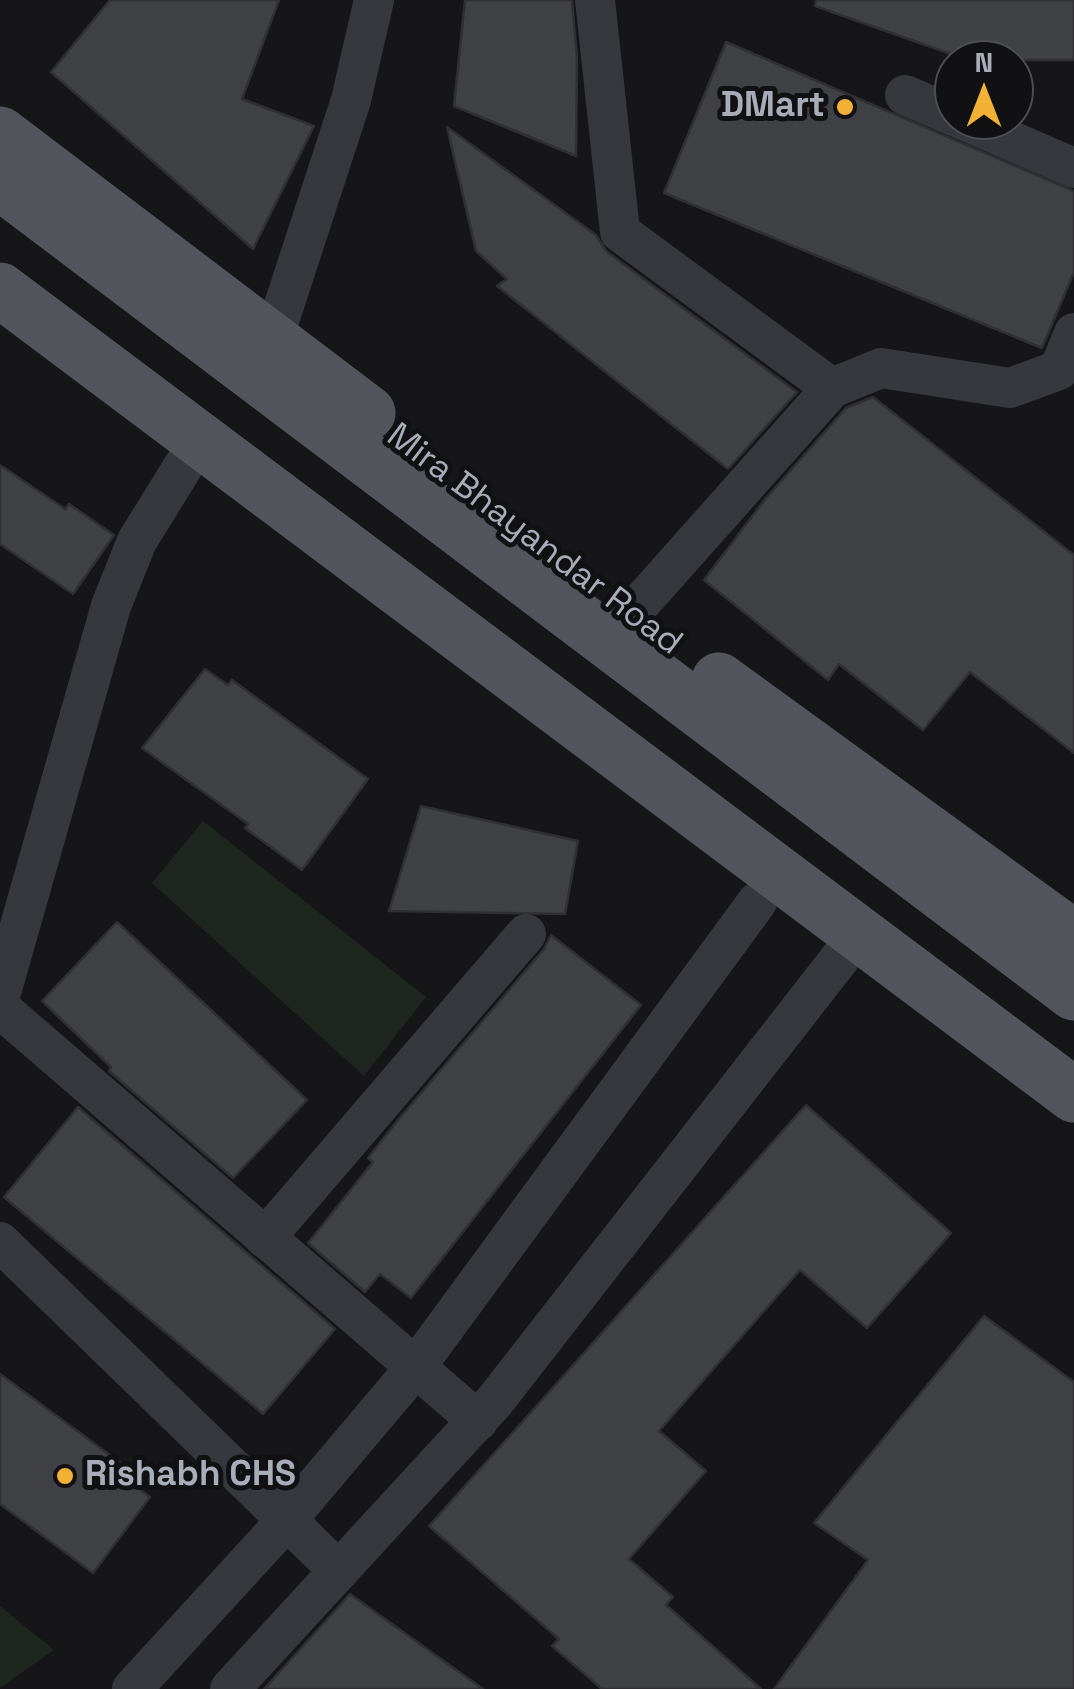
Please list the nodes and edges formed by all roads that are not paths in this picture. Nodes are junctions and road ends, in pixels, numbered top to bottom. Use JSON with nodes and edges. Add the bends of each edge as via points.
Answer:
{"nodes":[{"id":1,"x":374,"y":0,"type":"edge"},
{"id":2,"x":595,"y":0,"type":"edge"},
{"id":3,"x":906,"y":95,"type":"dead end"},
{"id":4,"x":934,"y":107,"type":"edge"},
{"id":5,"x":0,"y":134,"type":"edge"},
{"id":6,"x":1009,"y":140,"type":"edge"},
{"id":7,"x":1074,"y":168,"type":"edge"},
{"id":8,"x":0,"y":182,"type":"edge"},
{"id":9,"x":0,"y":290,"type":"edge"},
{"id":10,"x":0,"y":326,"type":"edge"},
{"id":11,"x":1074,"y":333,"type":"edge"},
{"id":12,"x":273,"y":340,"type":"junction"},
{"id":13,"x":832,"y":388,"type":"junction"},
{"id":14,"x":184,"y":465,"type":"junction"},
{"id":15,"x":630,"y":614,"type":"junction"},
{"id":16,"x":757,"y":902,"type":"junction"},
{"id":17,"x":526,"y":934,"type":"dead end"},
{"id":18,"x":1074,"y":938,"type":"edge"},
{"id":19,"x":844,"y":953,"type":"junction"},
{"id":20,"x":1074,"y":993,"type":"edge"},
{"id":21,"x":0,"y":996,"type":"edge"},
{"id":22,"x":0,"y":1008,"type":"edge"},
{"id":23,"x":1074,"y":1095,"type":"edge"},
{"id":24,"x":1074,"y":1129,"type":"edge"},
{"id":25,"x":265,"y":1238,"type":"junction"},
{"id":26,"x":0,"y":1242,"type":"edge"},
{"id":27,"x":414,"y":1368,"type":"junction"},
{"id":28,"x":478,"y":1421,"type":"junction"},
{"id":29,"x":286,"y":1522,"type":"junction"},
{"id":30,"x":339,"y":1571,"type":"junction"},
{"id":31,"x":132,"y":1689,"type":"edge"},
{"id":32,"x":230,"y":1689,"type":"edge"}],
"edges":[{"from":1,"to":12,"type":"street","via":[[351,100]]},
{"from":2,"to":13,"type":"street","via":[[620,232]]},
{"from":3,"to":4,"type":"street"},
{"from":5,"to":12,"type":"main road","name":"Mira Bhayandar Road"},
{"from":6,"to":7,"type":"street"},
{"from":8,"to":20,"type":"main road"},
{"from":9,"to":23,"type":"main road"},
{"from":10,"to":14,"type":"main road"},
{"from":11,"to":13,"type":"street","via":[[1059,370],[1010,388],[881,368]]},
{"from":12,"to":15,"type":"main road","name":"Mira Bhayandar Road"},
{"from":13,"to":15,"type":"street"},
{"from":14,"to":16,"type":"main road"},
{"from":14,"to":21,"type":"street","via":[[138,541],[110,606]]},
{"from":15,"to":18,"type":"main road","name":"Mira Bhayandar Road"},
{"from":16,"to":19,"type":"main road"},
{"from":16,"to":27,"type":"street"},
{"from":17,"to":25,"type":"street"},
{"from":19,"to":24,"type":"main road"},
{"from":19,"to":28,"type":"street"},
{"from":22,"to":25,"type":"street"},
{"from":25,"to":27,"type":"street"},
{"from":26,"to":29,"type":"street"},
{"from":27,"to":28,"type":"street"},
{"from":27,"to":29,"type":"street"},
{"from":28,"to":30,"type":"street"},
{"from":29,"to":30,"type":"street"},
{"from":29,"to":31,"type":"street"},
{"from":30,"to":32,"type":"street"}]}
